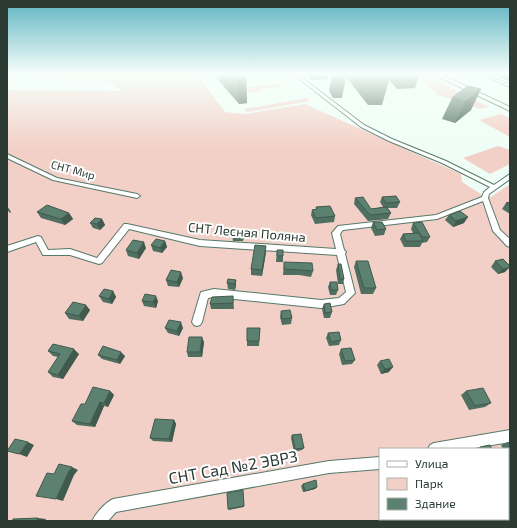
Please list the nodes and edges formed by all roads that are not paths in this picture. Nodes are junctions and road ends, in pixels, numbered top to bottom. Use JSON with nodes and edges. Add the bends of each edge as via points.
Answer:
{"nodes":[{"id":1,"x":328,"y":99,"type":"edge"},
{"id":2,"x":488,"y":99,"type":"edge"},
{"id":3,"x":510,"y":109,"type":"edge"},
{"id":4,"x":7,"y":156,"type":"edge"},
{"id":5,"x":510,"y":176,"type":"edge"},
{"id":6,"x":497,"y":185,"type":"junction"},
{"id":7,"x":510,"y":186,"type":"edge"},
{"id":8,"x":137,"y":196,"type":"dead end"},
{"id":9,"x":484,"y":198,"type":"junction"},
{"id":10,"x":510,"y":244,"type":"edge"},
{"id":11,"x":7,"y":249,"type":"edge"},
{"id":12,"x":342,"y":252,"type":"junction"},
{"id":13,"x":196,"y":322,"type":"dead end"},
{"id":14,"x":510,"y":436,"type":"edge"},
{"id":15,"x":440,"y":448,"type":"edge"},
{"id":16,"x":379,"y":463,"type":"edge"},
{"id":17,"x":99,"y":521,"type":"edge"}],
"edges":[{"from":1,"to":6,"type":"street","via":[[363,126],[447,163],[477,180]]},
{"from":2,"to":3,"type":"main road"},
{"from":4,"to":8,"type":"street","name":"СНТ Мир","via":[[55,179]]},
{"from":5,"to":6,"type":"street"},
{"from":6,"to":7,"type":"street"},
{"from":6,"to":9,"type":"street","via":[[486,193]]},
{"from":9,"to":10,"type":"street","via":[[497,231]]},
{"from":9,"to":12,"type":"street","via":[[437,217],[341,228],[336,233]]},
{"from":11,"to":12,"type":"street","name":"СНТ Лесная Поляна","via":[[38,239],[46,253],[70,252],[99,261],[127,226],[200,243]]},
{"from":12,"to":13,"type":"street","via":[[351,294],[341,301],[321,304],[214,293],[204,295]]},
{"from":14,"to":15,"type":"street"},
{"from":16,"to":17,"type":"street","name":"СНТ Сад №2 ЭВРЗ","via":[[329,467],[113,506]]}]}
